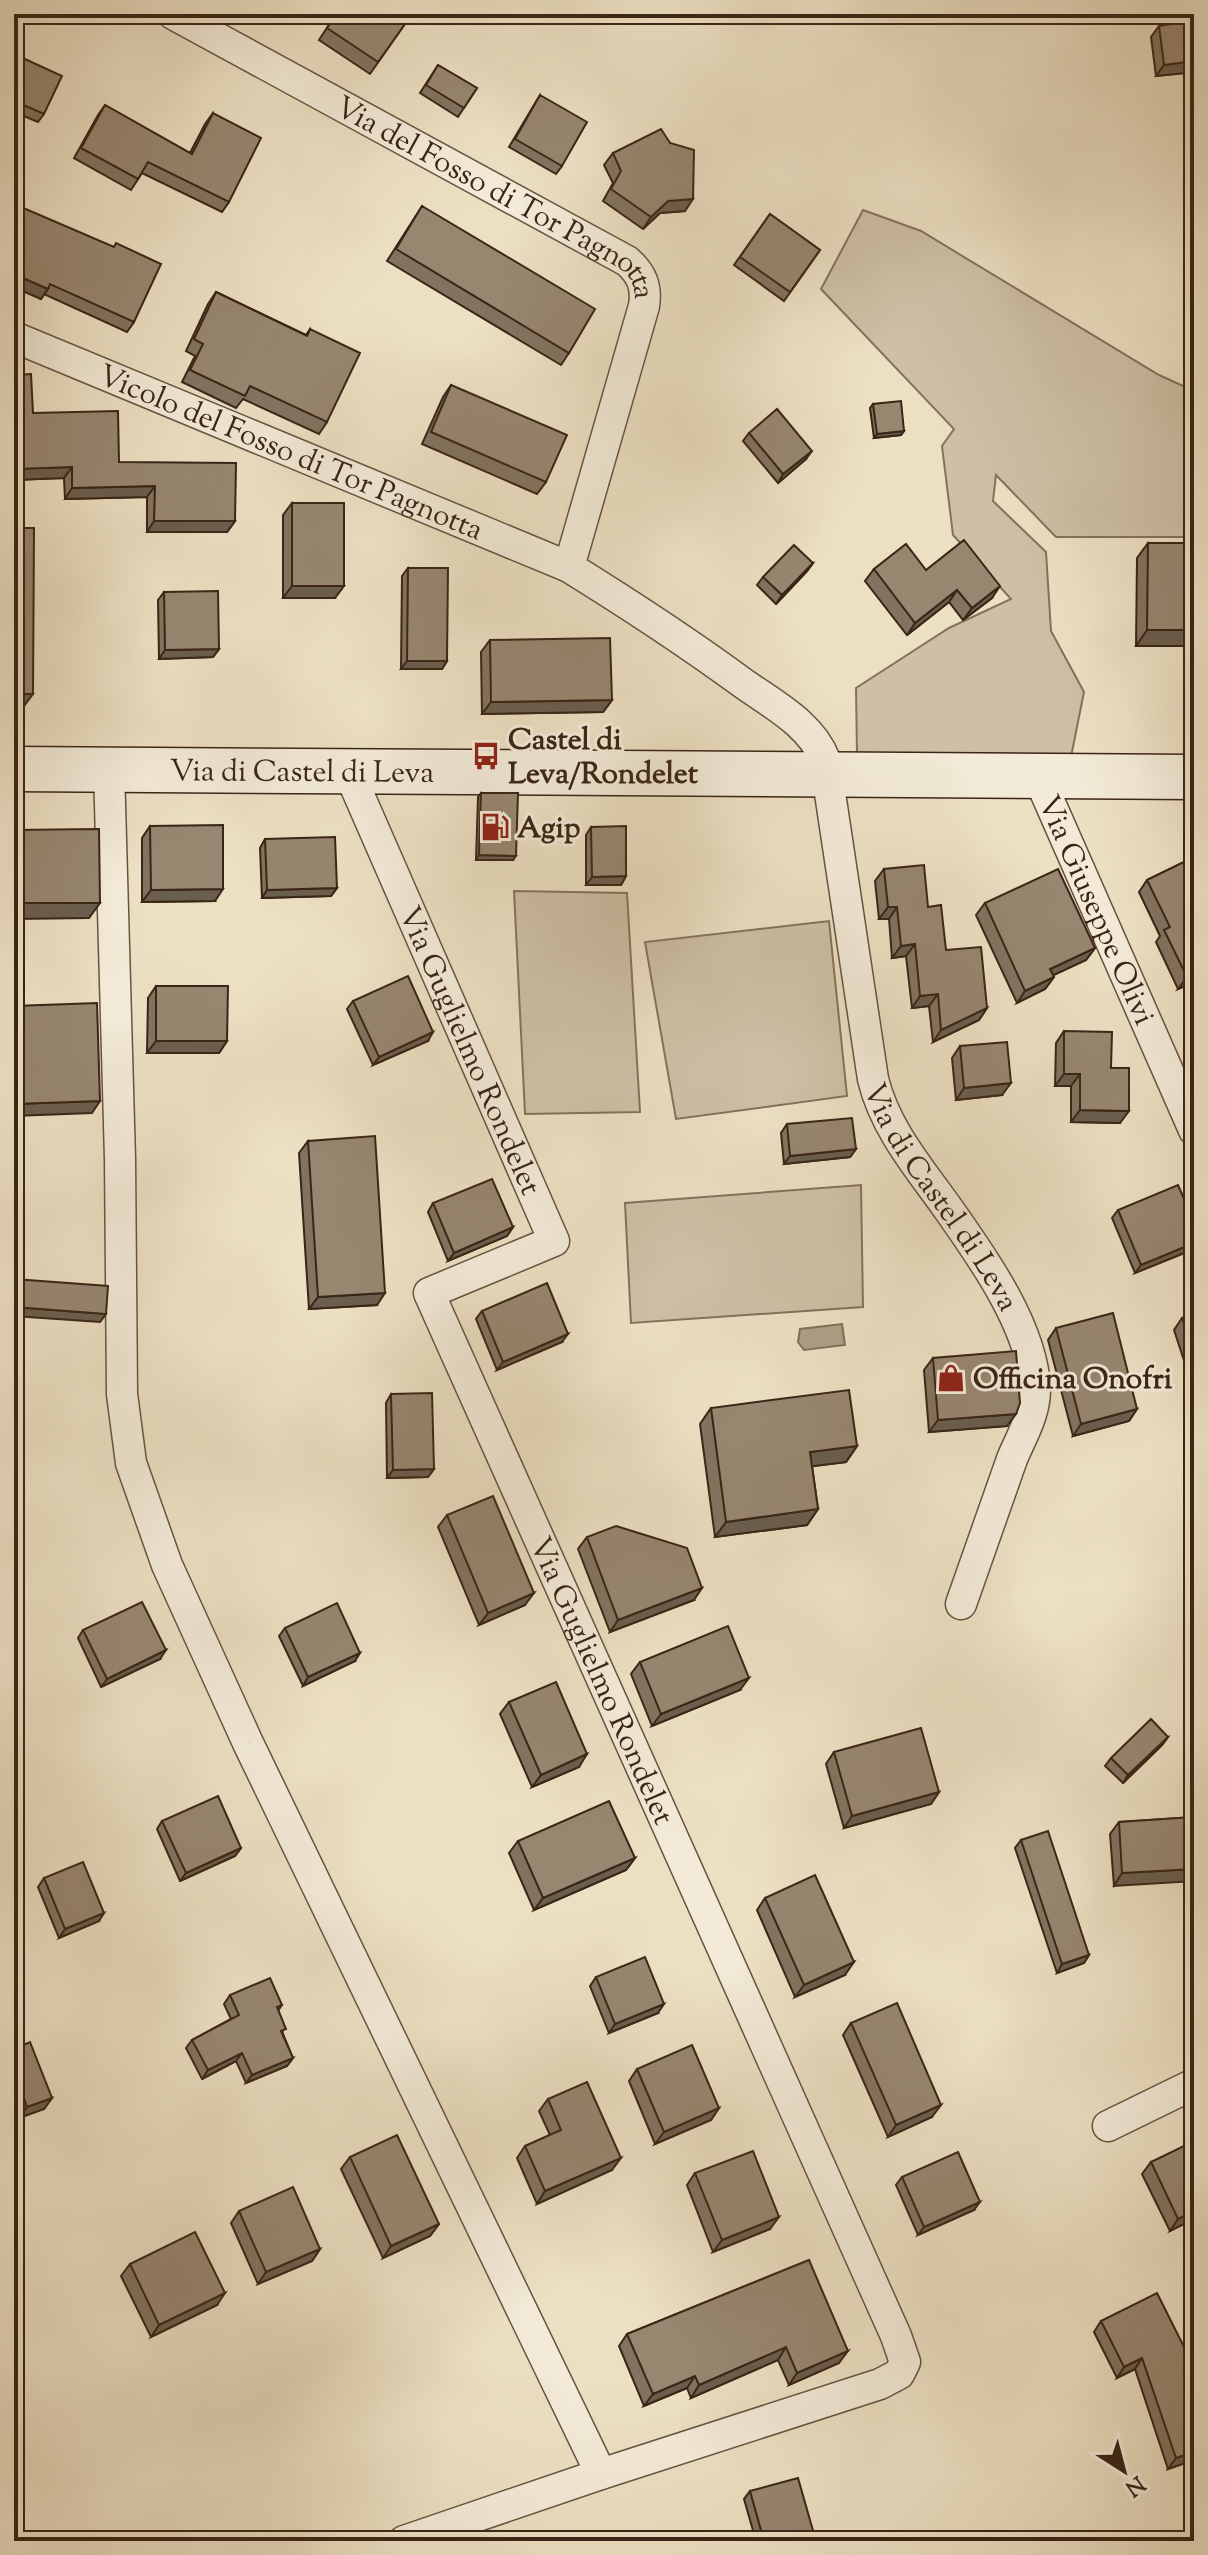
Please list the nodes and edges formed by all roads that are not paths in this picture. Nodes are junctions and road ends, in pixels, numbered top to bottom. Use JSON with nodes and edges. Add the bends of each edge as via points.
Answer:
{"nodes":[{"id":1,"x":173,"y":14,"type":"edge"},
{"id":2,"x":14,"y":337,"type":"edge"},
{"id":3,"x":569,"y":567,"type":"junction"},
{"id":4,"x":14,"y":769,"type":"edge"},
{"id":5,"x":109,"y":769,"type":"junction"},
{"id":6,"x":348,"y":770,"type":"junction"},
{"id":7,"x":829,"y":774,"type":"junction"},
{"id":8,"x":1194,"y":777,"type":"edge"},
{"id":9,"x":1039,"y":778,"type":"junction"},
{"id":10,"x":1194,"y":1130,"type":"edge"},
{"id":11,"x":961,"y":1604,"type":"dead end"},
{"id":12,"x":1194,"y":2084,"type":"edge"},
{"id":13,"x":1108,"y":2126,"type":"dead end"},
{"id":14,"x":601,"y":2474,"type":"junction"},
{"id":15,"x":404,"y":2541,"type":"edge"}],
"edges":[{"from":1,"to":3,"type":"street","name":"Via del Fosso di Tor Pagnotta","via":[[638,270],[644,306]]},
{"from":2,"to":3,"type":"street","name":"Vicolo del Fosso di Tor Pagnotta"},
{"from":3,"to":7,"type":"street","via":[[673,632],[799,724],[819,746]]},
{"from":4,"to":5,"type":"street","name":"Via di Castel di Leva"},
{"from":5,"to":6,"type":"street","name":"Via di Castel di Leva"},
{"from":5,"to":14,"type":"street","via":[[122,1394],[131,1463],[167,1565],[248,1743]]},
{"from":6,"to":7,"type":"street","name":"Via di Castel di Leva"},
{"from":6,"to":14,"type":"street","name":"Via Guglielmo Rondelet","via":[[554,1241],[429,1293],[905,2362],[899,2374],[880,2384]]},
{"from":7,"to":9,"type":"street","name":"Via di Castel di Leva"},
{"from":7,"to":11,"type":"street","name":"Via di Castel di Leva","via":[[878,1097],[896,1134],[1000,1288],[1033,1373],[1028,1424]]},
{"from":8,"to":9,"type":"street","name":"Via di Castel di Leva"},
{"from":9,"to":10,"type":"street","name":"Via Giuseppe Olivi"},
{"from":12,"to":13,"type":"street"},
{"from":14,"to":15,"type":"street","name":"Via Guglielmo Rondelet"}]}
